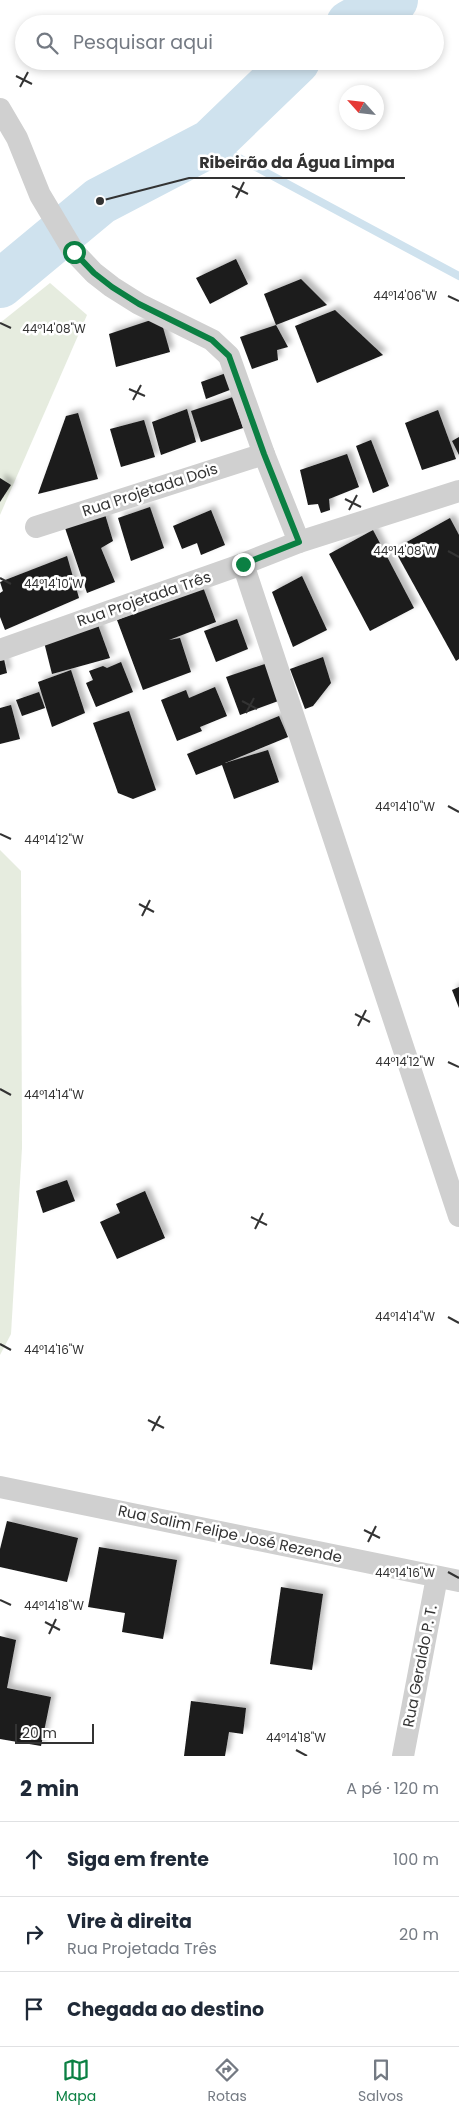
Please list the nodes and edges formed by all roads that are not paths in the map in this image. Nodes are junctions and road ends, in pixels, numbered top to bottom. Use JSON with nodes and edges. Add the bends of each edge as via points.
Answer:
{"nodes":[{"id":1,"x":0,"y":110,"type":"edge"},
{"id":2,"x":264,"y":454,"type":"junction"},
{"id":3,"x":459,"y":491,"type":"edge"},
{"id":4,"x":36,"y":527,"type":"dead end"},
{"id":5,"x":299,"y":542,"type":"junction"},
{"id":6,"x":243,"y":564,"type":"junction"},
{"id":7,"x":0,"y":650,"type":"edge"},
{"id":8,"x":459,"y":1216,"type":"edge"},
{"id":9,"x":0,"y":1487,"type":"edge"},
{"id":10,"x":437,"y":1577,"type":"junction"},
{"id":11,"x":459,"y":1581,"type":"edge"},
{"id":12,"x":403,"y":1756,"type":"edge"}],
"edges":[{"from":1,"to":2,"type":"street","via":[[17,138],[40,195],[74,252],[112,287],[212,340],[229,356]]},
{"from":2,"to":4,"type":"street","name":"Rua Projetada Dois"},
{"from":2,"to":5,"type":"street"},
{"from":3,"to":5,"type":"street","name":"Rua Projetada Três"},
{"from":5,"to":6,"type":"street","name":"Rua Projetada Três"},
{"from":6,"to":7,"type":"street","name":"Rua Projetada Três"},
{"from":6,"to":8,"type":"street"},
{"from":9,"to":10,"type":"street","name":"Rua Salim Felipe José Rezende"},
{"from":10,"to":11,"type":"street","name":"Rua Salim Felipe José Rezende"},
{"from":10,"to":12,"type":"street","name":"Rua Geraldo P. T."}]}
